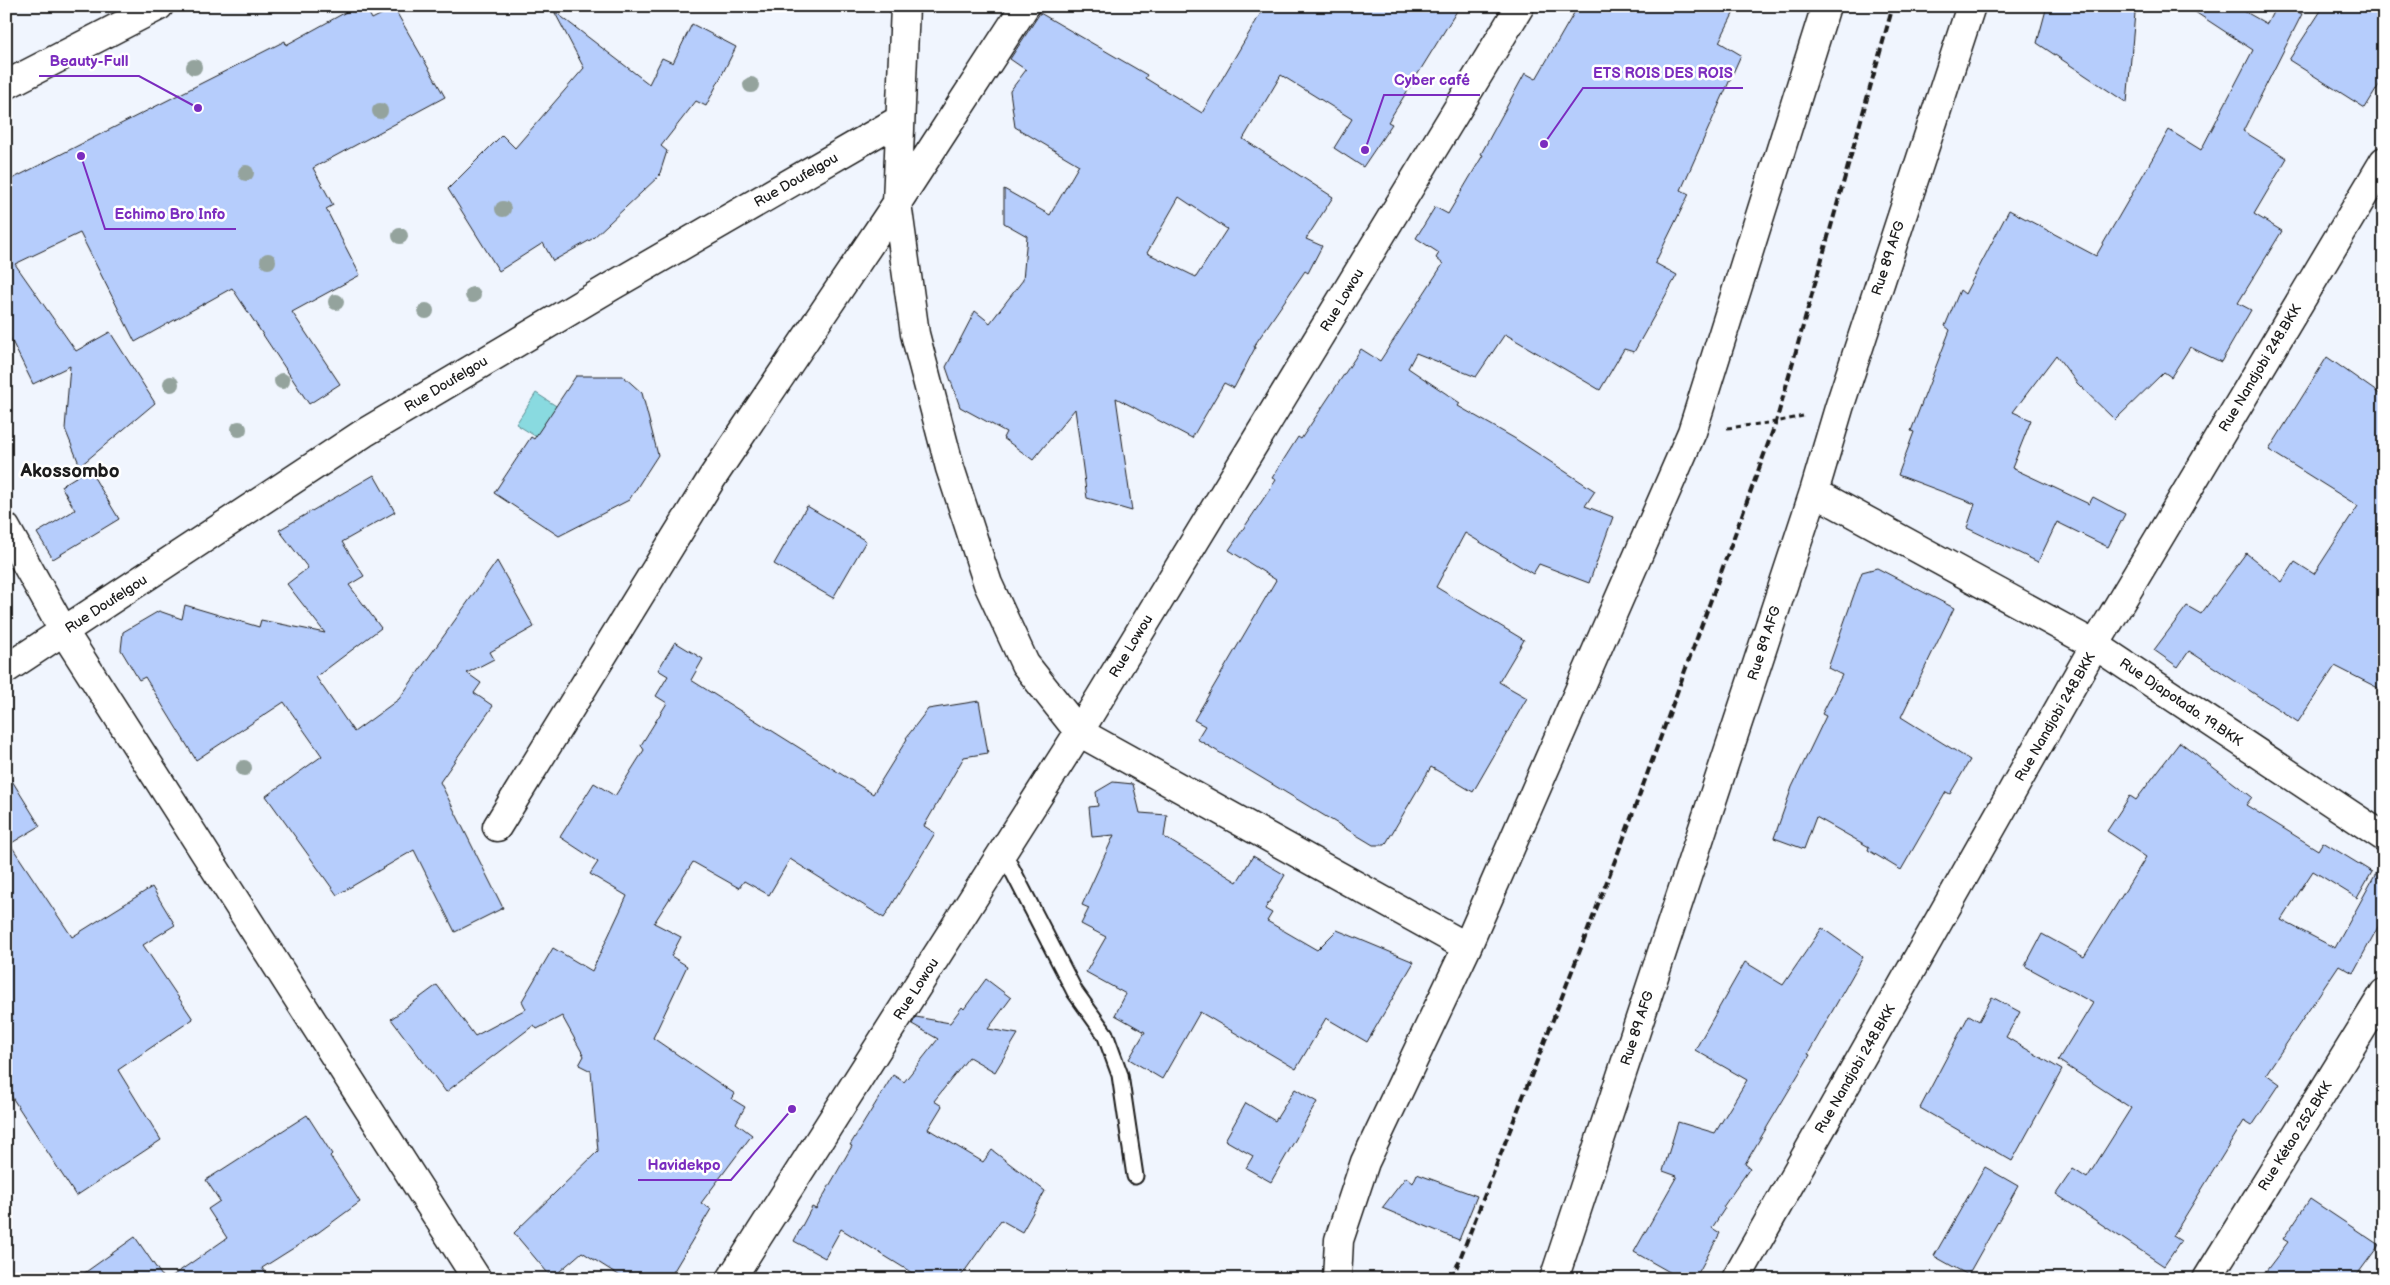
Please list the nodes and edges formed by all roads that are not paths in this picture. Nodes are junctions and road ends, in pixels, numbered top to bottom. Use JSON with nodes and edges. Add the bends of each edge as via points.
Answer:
{"nodes":[{"id":1,"x":159,"y":6,"type":"edge"},
{"id":2,"x":905,"y":6,"type":"edge"},
{"id":3,"x":1025,"y":6,"type":"edge"},
{"id":4,"x":1520,"y":6,"type":"edge"},
{"id":5,"x":1826,"y":6,"type":"edge"},
{"id":6,"x":1971,"y":6,"type":"edge"},
{"id":7,"x":6,"y":84,"type":"edge"},
{"id":8,"x":899,"y":120,"type":"junction"},
{"id":9,"x":2384,"y":161,"type":"edge"},
{"id":10,"x":897,"y":203,"type":"junction"},
{"id":11,"x":1814,"y":492,"type":"junction"},
{"id":12,"x":6,"y":528,"type":"edge"},
{"id":13,"x":64,"y":632,"type":"junction"},
{"id":14,"x":2095,"y":645,"type":"junction"},
{"id":15,"x":6,"y":669,"type":"edge"},
{"id":16,"x":1079,"y":732,"type":"junction"},
{"id":17,"x":497,"y":827,"type":"dead end"},
{"id":18,"x":2384,"y":837,"type":"edge"},
{"id":19,"x":1003,"y":852,"type":"junction"},
{"id":20,"x":1467,"y":947,"type":"junction"},
{"id":21,"x":2384,"y":993,"type":"edge"},
{"id":22,"x":1135,"y":1176,"type":"dead end"},
{"id":23,"x":477,"y":1279,"type":"edge"},
{"id":24,"x":732,"y":1279,"type":"edge"},
{"id":25,"x":1337,"y":1279,"type":"edge"},
{"id":26,"x":1554,"y":1279,"type":"edge"},
{"id":27,"x":1736,"y":1279,"type":"edge"},
{"id":28,"x":2207,"y":1279,"type":"edge"}],
"edges":[{"from":1,"to":7,"type":"street"},
{"from":2,"to":8,"type":"street"},
{"from":3,"to":10,"type":"street"},
{"from":4,"to":16,"type":"street","name":"Rue Lowou"},
{"from":5,"to":20,"type":"street","via":[[1692,432]]},
{"from":6,"to":11,"type":"street","name":"Rue 89 AFG"},
{"from":8,"to":10,"type":"street"},
{"from":8,"to":13,"type":"street","name":"Rue Doufelgou","via":[[364,433]]},
{"from":9,"to":14,"type":"street","name":"Rue Nandjobi 248.BKK"},
{"from":10,"to":16,"type":"street","via":[[915,334],[950,468],[988,584],[1025,664]]},
{"from":10,"to":17,"type":"street","via":[[712,478]]},
{"from":11,"to":14,"type":"street","name":"Rue Djapotado. 19.BKK"},
{"from":11,"to":26,"type":"street","name":"Rue 89 AFG"},
{"from":12,"to":13,"type":"street"},
{"from":13,"to":15,"type":"street","name":"Rue Doufelgou"},
{"from":13,"to":23,"type":"street"},
{"from":14,"to":18,"type":"street","name":"Rue Djapotado. 19.BKK"},
{"from":14,"to":27,"type":"street","name":"Rue Nandjobi 248.BKK"},
{"from":16,"to":19,"type":"street","name":"Rue Lowou"},
{"from":16,"to":20,"type":"street"},
{"from":19,"to":22,"type":"lane","via":[[1075,992],[1105,1034],[1120,1075]]},
{"from":19,"to":24,"type":"street","name":"Rue Lowou"},
{"from":20,"to":25,"type":"street","via":[[1365,1162],[1339,1240]]},
{"from":21,"to":28,"type":"street","name":"Rue Kétao 252.BKK"}]}
